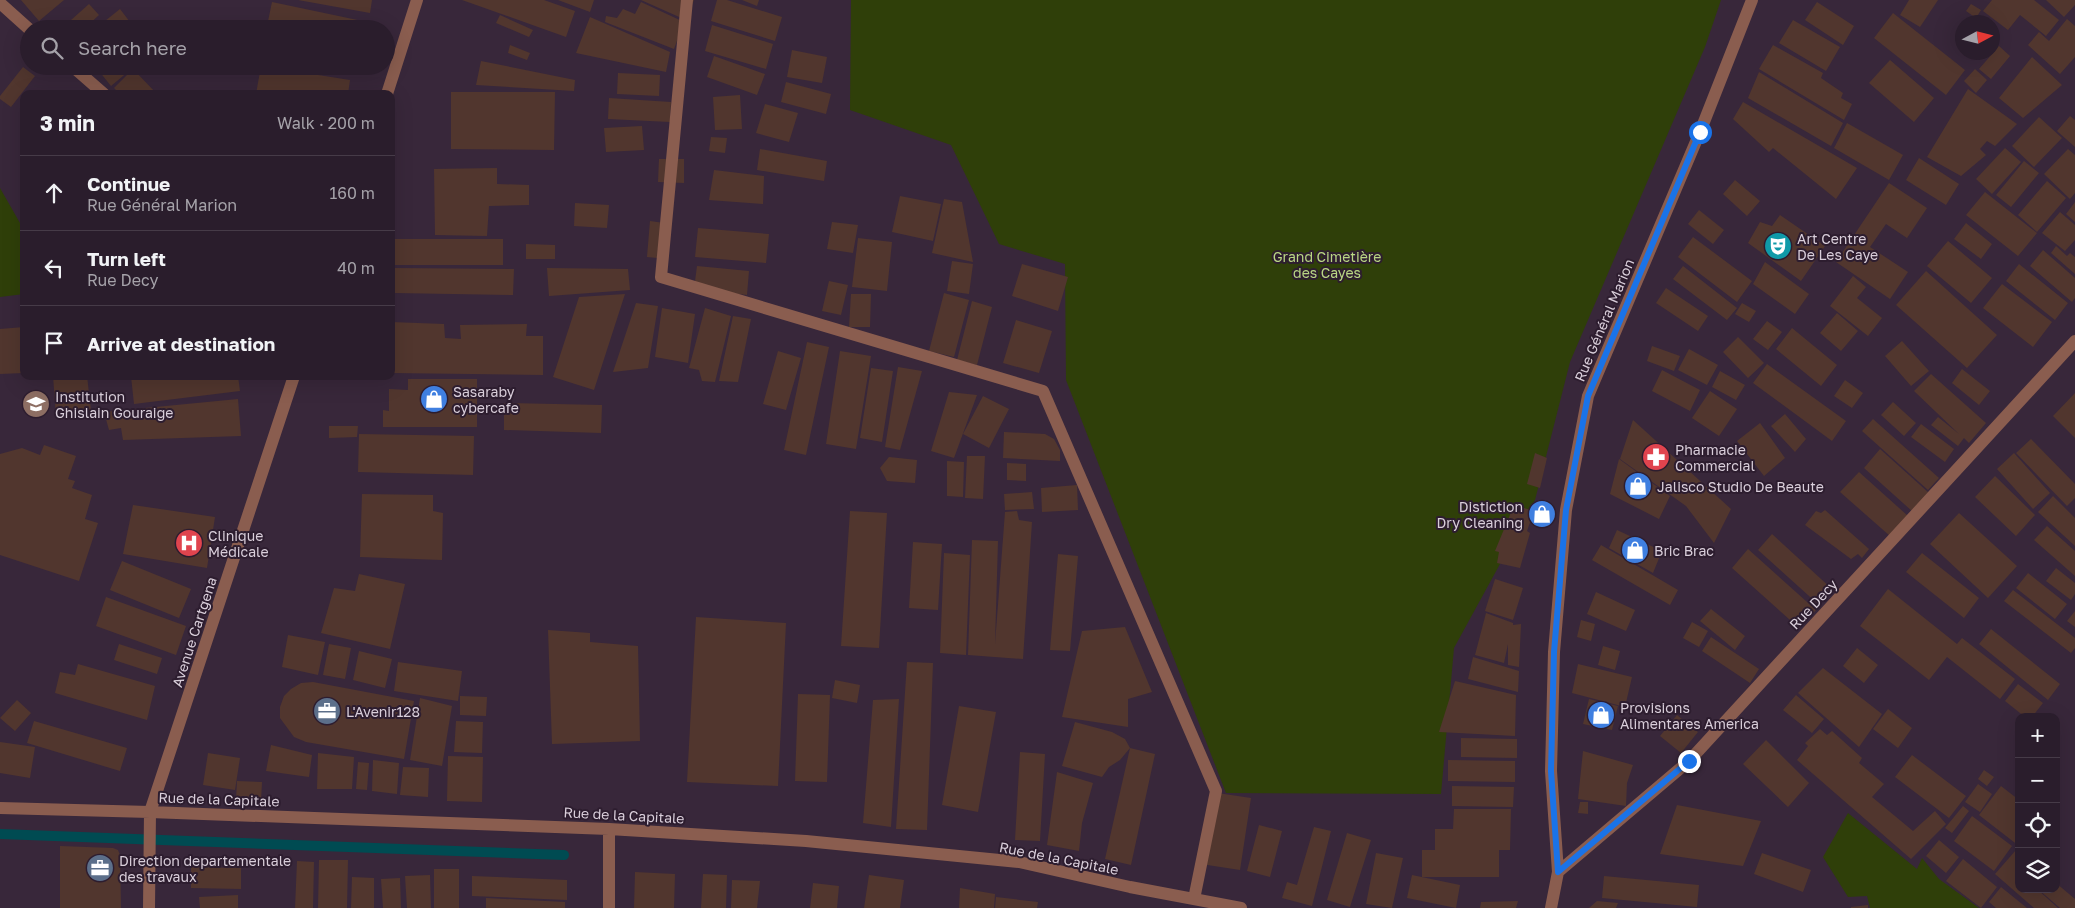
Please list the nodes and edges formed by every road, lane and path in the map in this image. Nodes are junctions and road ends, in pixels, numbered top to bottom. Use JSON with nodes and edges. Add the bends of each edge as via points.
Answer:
{"nodes":[{"id":1,"x":417,"y":0,"type":"edge"},
{"id":2,"x":687,"y":0,"type":"edge"},
{"id":3,"x":1752,"y":0,"type":"edge"},
{"id":4,"x":0,"y":3,"type":"edge"},
{"id":5,"x":20,"y":21,"type":"edge"},
{"id":6,"x":395,"y":69,"type":"edge"},
{"id":7,"x":82,"y":75,"type":"edge"},
{"id":8,"x":393,"y":75,"type":"edge"},
{"id":9,"x":99,"y":90,"type":"edge"},
{"id":10,"x":388,"y":90,"type":"edge"},
{"id":11,"x":2075,"y":341,"type":"edge"},
{"id":12,"x":293,"y":380,"type":"edge"},
{"id":13,"x":0,"y":808,"type":"edge"},
{"id":14,"x":150,"y":812,"type":"junction"},
{"id":15,"x":609,"y":829,"type":"junction"},
{"id":16,"x":1558,"y":872,"type":"junction"},
{"id":17,"x":1194,"y":899,"type":"junction"},
{"id":18,"x":149,"y":908,"type":"edge"},
{"id":19,"x":609,"y":908,"type":"edge"},
{"id":20,"x":1241,"y":908,"type":"edge"},
{"id":21,"x":1551,"y":908,"type":"edge"}],
"edges":[{"from":1,"to":6,"type":"street"},
{"from":2,"to":17,"type":"street","via":[[661,277],[1043,391],[1216,791]]},
{"from":3,"to":16,"type":"street","name":"Rue Général Marion","via":[[1588,396],[1566,510],[1554,652],[1551,771]]},
{"from":4,"to":5,"type":"street"},
{"from":7,"to":9,"type":"street"},
{"from":8,"to":10,"type":"street"},
{"from":11,"to":16,"type":"street","name":"Rue Decy","via":[[1689,761]]},
{"from":12,"to":14,"type":"street","name":"Avenue Cartgena"},
{"from":13,"to":14,"type":"street","name":"Rue de la Capitale"},
{"from":14,"to":15,"type":"street","name":"Rue de la Capitale"},
{"from":14,"to":18,"type":"street","name":"Avenue Cartgena"},
{"from":15,"to":17,"type":"street","name":"Rue de la Capitale","via":[[806,841],[1019,862]]},
{"from":15,"to":19,"type":"street"},
{"from":16,"to":21,"type":"street","name":"Rue Général Marion"},
{"from":17,"to":20,"type":"street","name":"Rue de la Capitale"}]}
